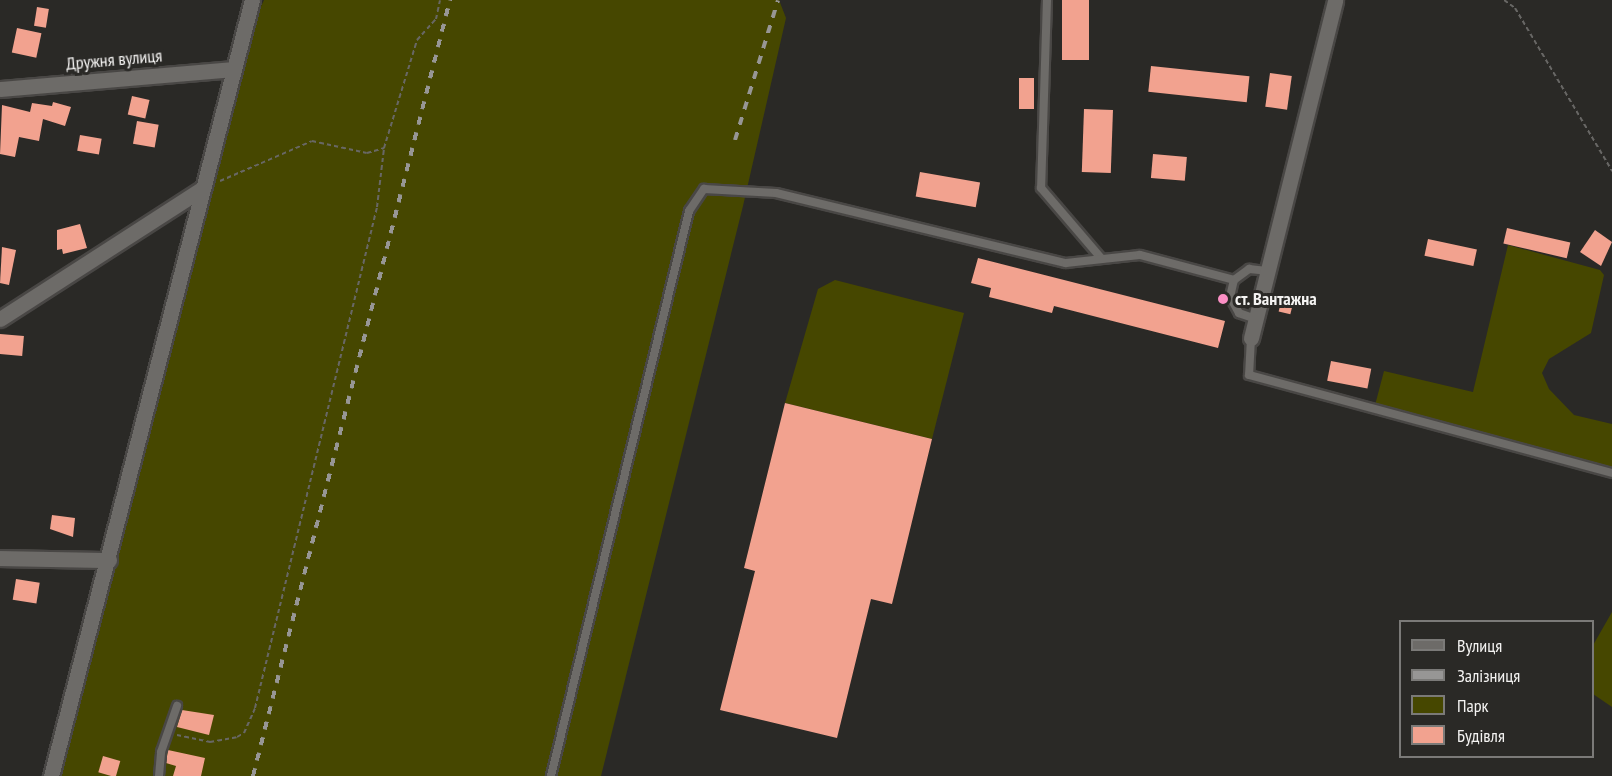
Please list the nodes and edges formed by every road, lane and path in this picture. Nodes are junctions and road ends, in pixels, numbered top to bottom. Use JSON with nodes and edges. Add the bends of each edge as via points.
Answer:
{"nodes":[{"id":1,"x":252,"y":0,"type":"edge"},
{"id":2,"x":440,"y":0,"type":"edge"},
{"id":3,"x":1047,"y":0,"type":"edge"},
{"id":4,"x":1335,"y":0,"type":"edge"},
{"id":5,"x":1504,"y":0,"type":"edge"},
{"id":6,"x":232,"y":69,"type":"junction"},
{"id":7,"x":0,"y":89,"type":"edge"},
{"id":8,"x":384,"y":148,"type":"junction"},
{"id":9,"x":1612,"y":171,"type":"edge"},
{"id":10,"x":202,"y":189,"type":"junction"},
{"id":11,"x":1101,"y":258,"type":"junction"},
{"id":12,"x":1267,"y":271,"type":"junction"},
{"id":13,"x":1234,"y":280,"type":"junction"},
{"id":14,"x":1256,"y":319,"type":"junction"},
{"id":15,"x":0,"y":320,"type":"edge"},
{"id":16,"x":1251,"y":338,"type":"joint"},
{"id":17,"x":1612,"y":474,"type":"edge"},
{"id":18,"x":0,"y":558,"type":"edge"},
{"id":19,"x":109,"y":560,"type":"junction"},
{"id":20,"x":177,"y":706,"type":"dead end"},
{"id":21,"x":168,"y":732,"type":"junction"},
{"id":22,"x":51,"y":776,"type":"edge"},
{"id":23,"x":159,"y":776,"type":"edge"},
{"id":24,"x":550,"y":776,"type":"edge"}],
"edges":[{"from":1,"to":6,"type":"street"},
{"from":2,"to":8,"type":"path","via":[[436,19],[417,40]]},
{"from":3,"to":11,"type":"lane","via":[[1041,188]]},
{"from":4,"to":12,"type":"street"},
{"from":5,"to":9,"type":"path","via":[[1515,8]]},
{"from":6,"to":7,"type":"street","name":"Дружня вулиця"},
{"from":6,"to":10,"type":"street"},
{"from":8,"to":10,"type":"path","via":[[367,153],[312,141]]},
{"from":8,"to":21,"type":"path","via":[[377,207],[255,708],[244,733],[237,737],[210,742]]},
{"from":10,"to":15,"type":"street"},
{"from":10,"to":19,"type":"street"},
{"from":11,"to":13,"type":"lane","via":[[1140,255]]},
{"from":11,"to":24,"type":"lane","via":[[1066,263],[776,193],[704,189],[689,211]]},
{"from":12,"to":13,"type":"lane","via":[[1249,269]]},
{"from":12,"to":14,"type":"street"},
{"from":13,"to":14,"type":"lane","via":[[1230,297],[1234,305],[1239,313]]},
{"from":14,"to":16,"type":"street"},
{"from":16,"to":17,"type":"lane","via":[[1249,375]]},
{"from":18,"to":19,"type":"street"},
{"from":19,"to":22,"type":"street"},
{"from":20,"to":21,"type":"lane"},
{"from":21,"to":23,"type":"lane"}]}
